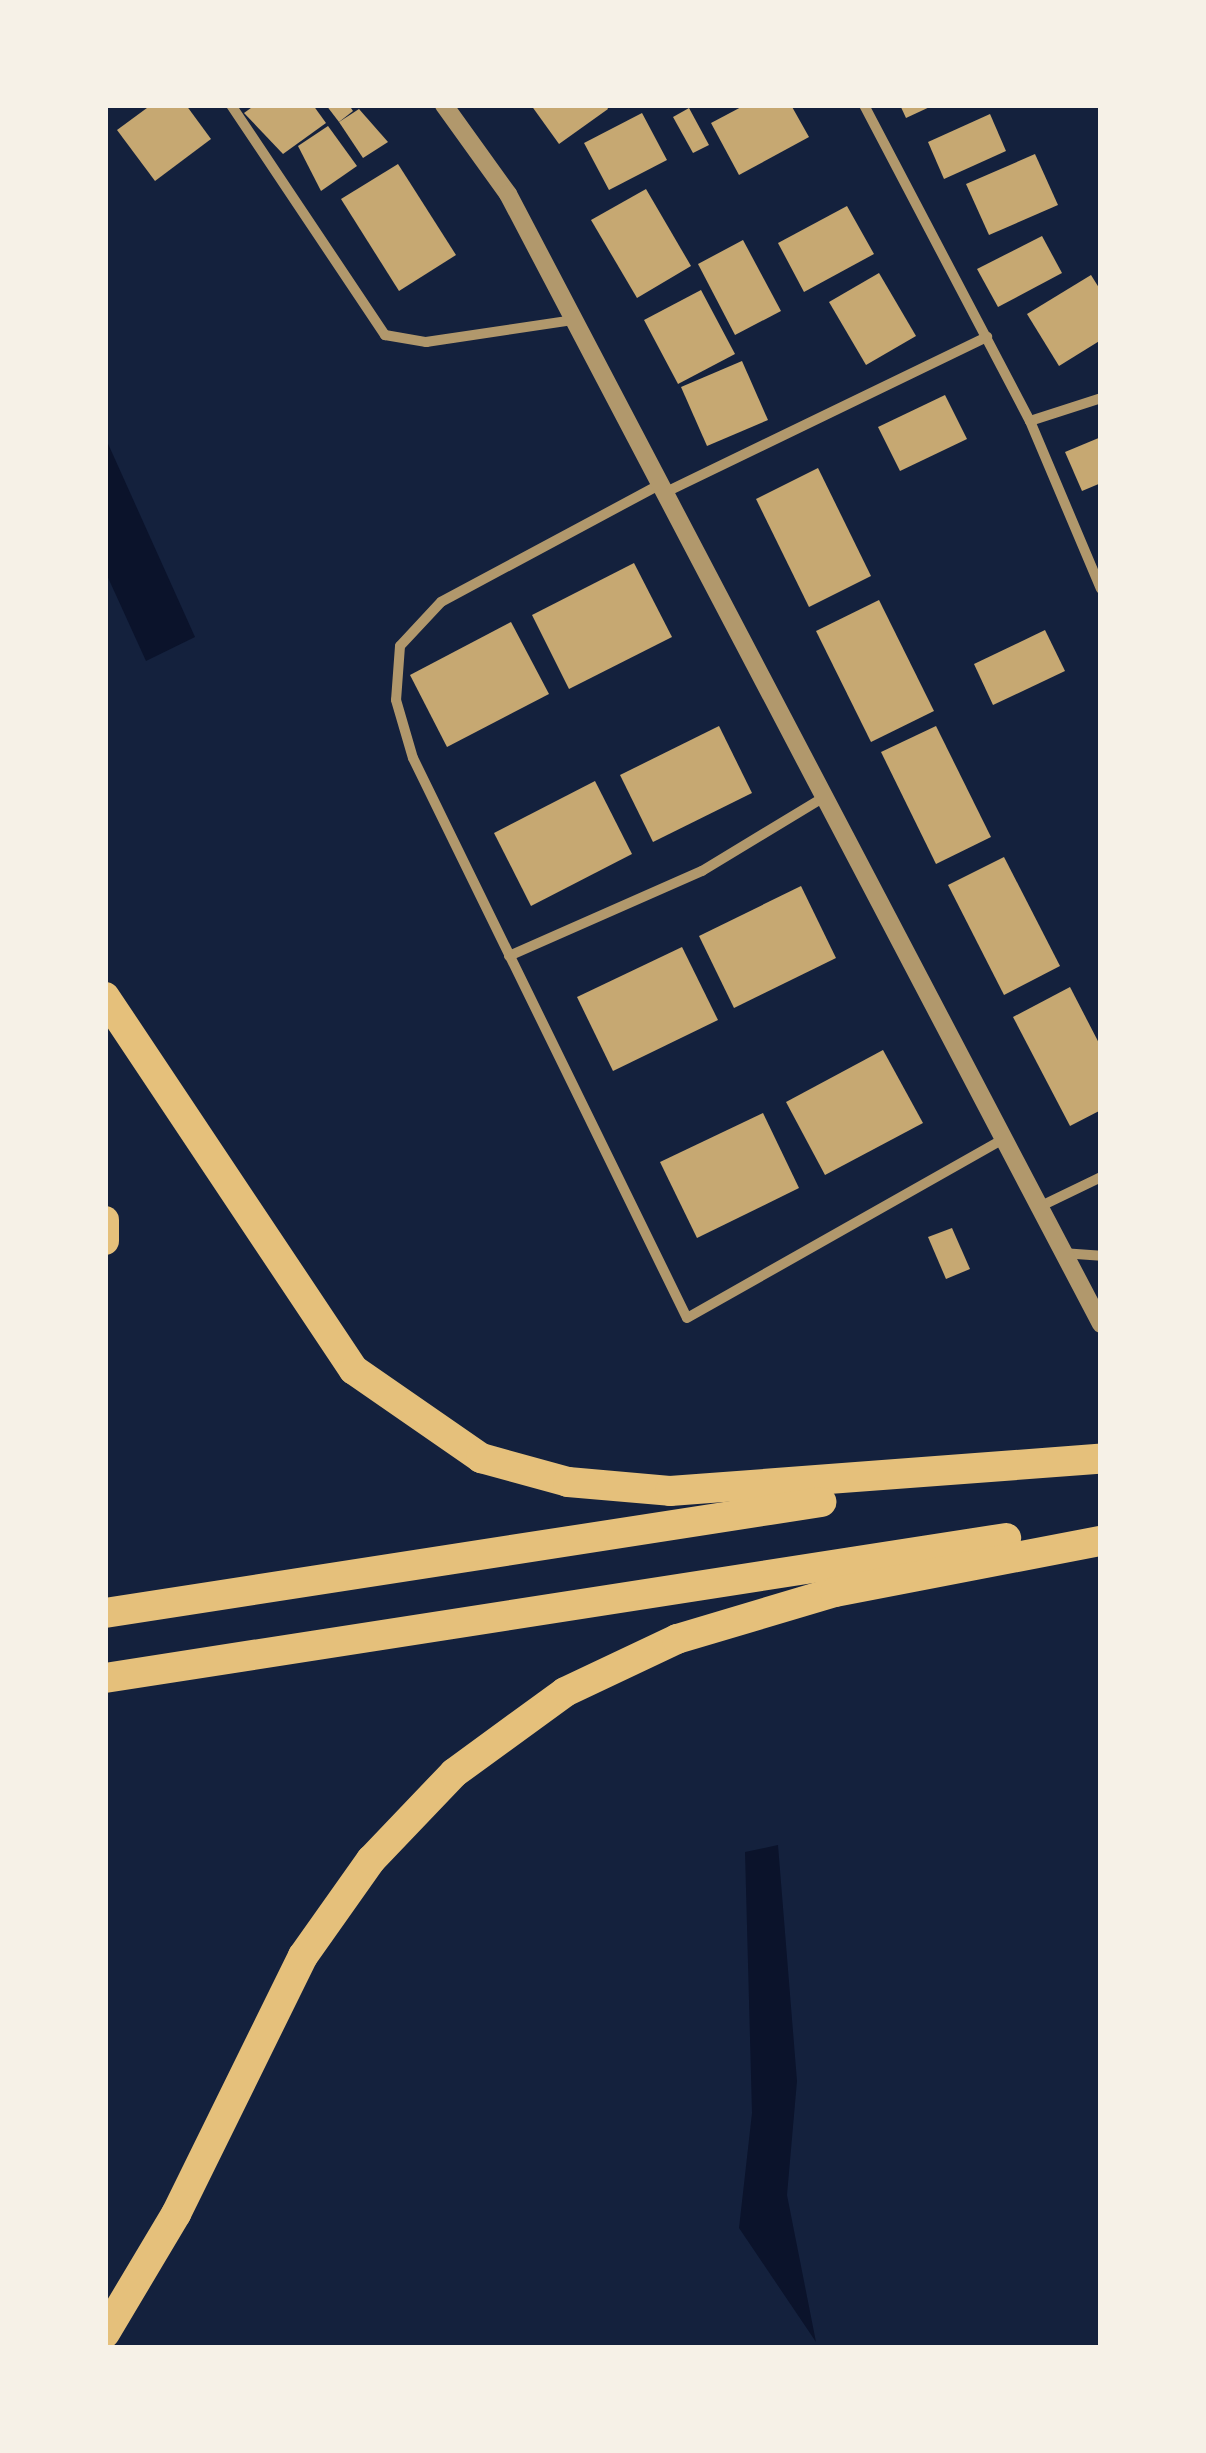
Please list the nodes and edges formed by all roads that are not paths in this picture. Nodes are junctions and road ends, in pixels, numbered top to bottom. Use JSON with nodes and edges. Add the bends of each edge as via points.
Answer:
{"nodes":[{"id":1,"x":232,"y":105,"type":"edge"},
{"id":2,"x":444,"y":105,"type":"edge"},
{"id":3,"x":864,"y":105,"type":"edge"},
{"id":4,"x":574,"y":320,"type":"junction"},
{"id":5,"x":988,"y":337,"type":"junction"},
{"id":6,"x":1101,"y":398,"type":"edge"},
{"id":7,"x":1030,"y":421,"type":"junction"},
{"id":8,"x":661,"y":489,"type":"junction"},
{"id":9,"x":1101,"y":589,"type":"edge"},
{"id":10,"x":821,"y":799,"type":"junction"},
{"id":11,"x":509,"y":956,"type":"junction"},
{"id":12,"x":105,"y":997,"type":"edge"},
{"id":13,"x":1000,"y":1141,"type":"junction"},
{"id":14,"x":1101,"y":1177,"type":"edge"},
{"id":15,"x":1037,"y":1208,"type":"junction"},
{"id":16,"x":105,"y":1220,"type":"edge"},
{"id":17,"x":105,"y":1241,"type":"edge"},
{"id":18,"x":1062,"y":1253,"type":"junction"},
{"id":19,"x":1101,"y":1256,"type":"edge"},
{"id":20,"x":1101,"y":1324,"type":"edge"},
{"id":21,"x":1100,"y":1459,"type":"edge"},
{"id":22,"x":1101,"y":1524,"type":"edge"},
{"id":23,"x":1101,"y":1541,"type":"edge"},
{"id":24,"x":105,"y":1613,"type":"edge"},
{"id":25,"x":105,"y":1678,"type":"edge"},
{"id":26,"x":105,"y":2334,"type":"edge"}],
"edges":[{"from":1,"to":4,"type":"street","via":[[384,335],[426,342]]},
{"from":2,"to":4,"type":"street","via":[[508,194]]},
{"from":3,"to":5,"type":"street"},
{"from":4,"to":8,"type":"street"},
{"from":5,"to":7,"type":"street"},
{"from":5,"to":8,"type":"street"},
{"from":6,"to":7,"type":"street"},
{"from":7,"to":9,"type":"street"},
{"from":8,"to":10,"type":"street"},
{"from":8,"to":11,"type":"street","via":[[441,602],[400,646],[396,700],[413,758]]},
{"from":10,"to":11,"type":"street","via":[[702,872]]},
{"from":10,"to":13,"type":"street"},
{"from":11,"to":13,"type":"street","via":[[686,1318]]},
{"from":12,"to":21,"type":"highway","via":[[354,1370],[481,1458],[568,1482],[670,1491]]},
{"from":13,"to":15,"type":"street"},
{"from":14,"to":15,"type":"street"},
{"from":15,"to":18,"type":"street"},
{"from":16,"to":17,"type":"highway"},
{"from":18,"to":19,"type":"street"},
{"from":18,"to":20,"type":"street"},
{"from":21,"to":24,"type":"highway"},
{"from":22,"to":25,"type":"highway"},
{"from":23,"to":26,"type":"highway","via":[[836,1592],[677,1639],[566,1692],[454,1773],[370,1860],[303,1956],[176,2214]]}]}
